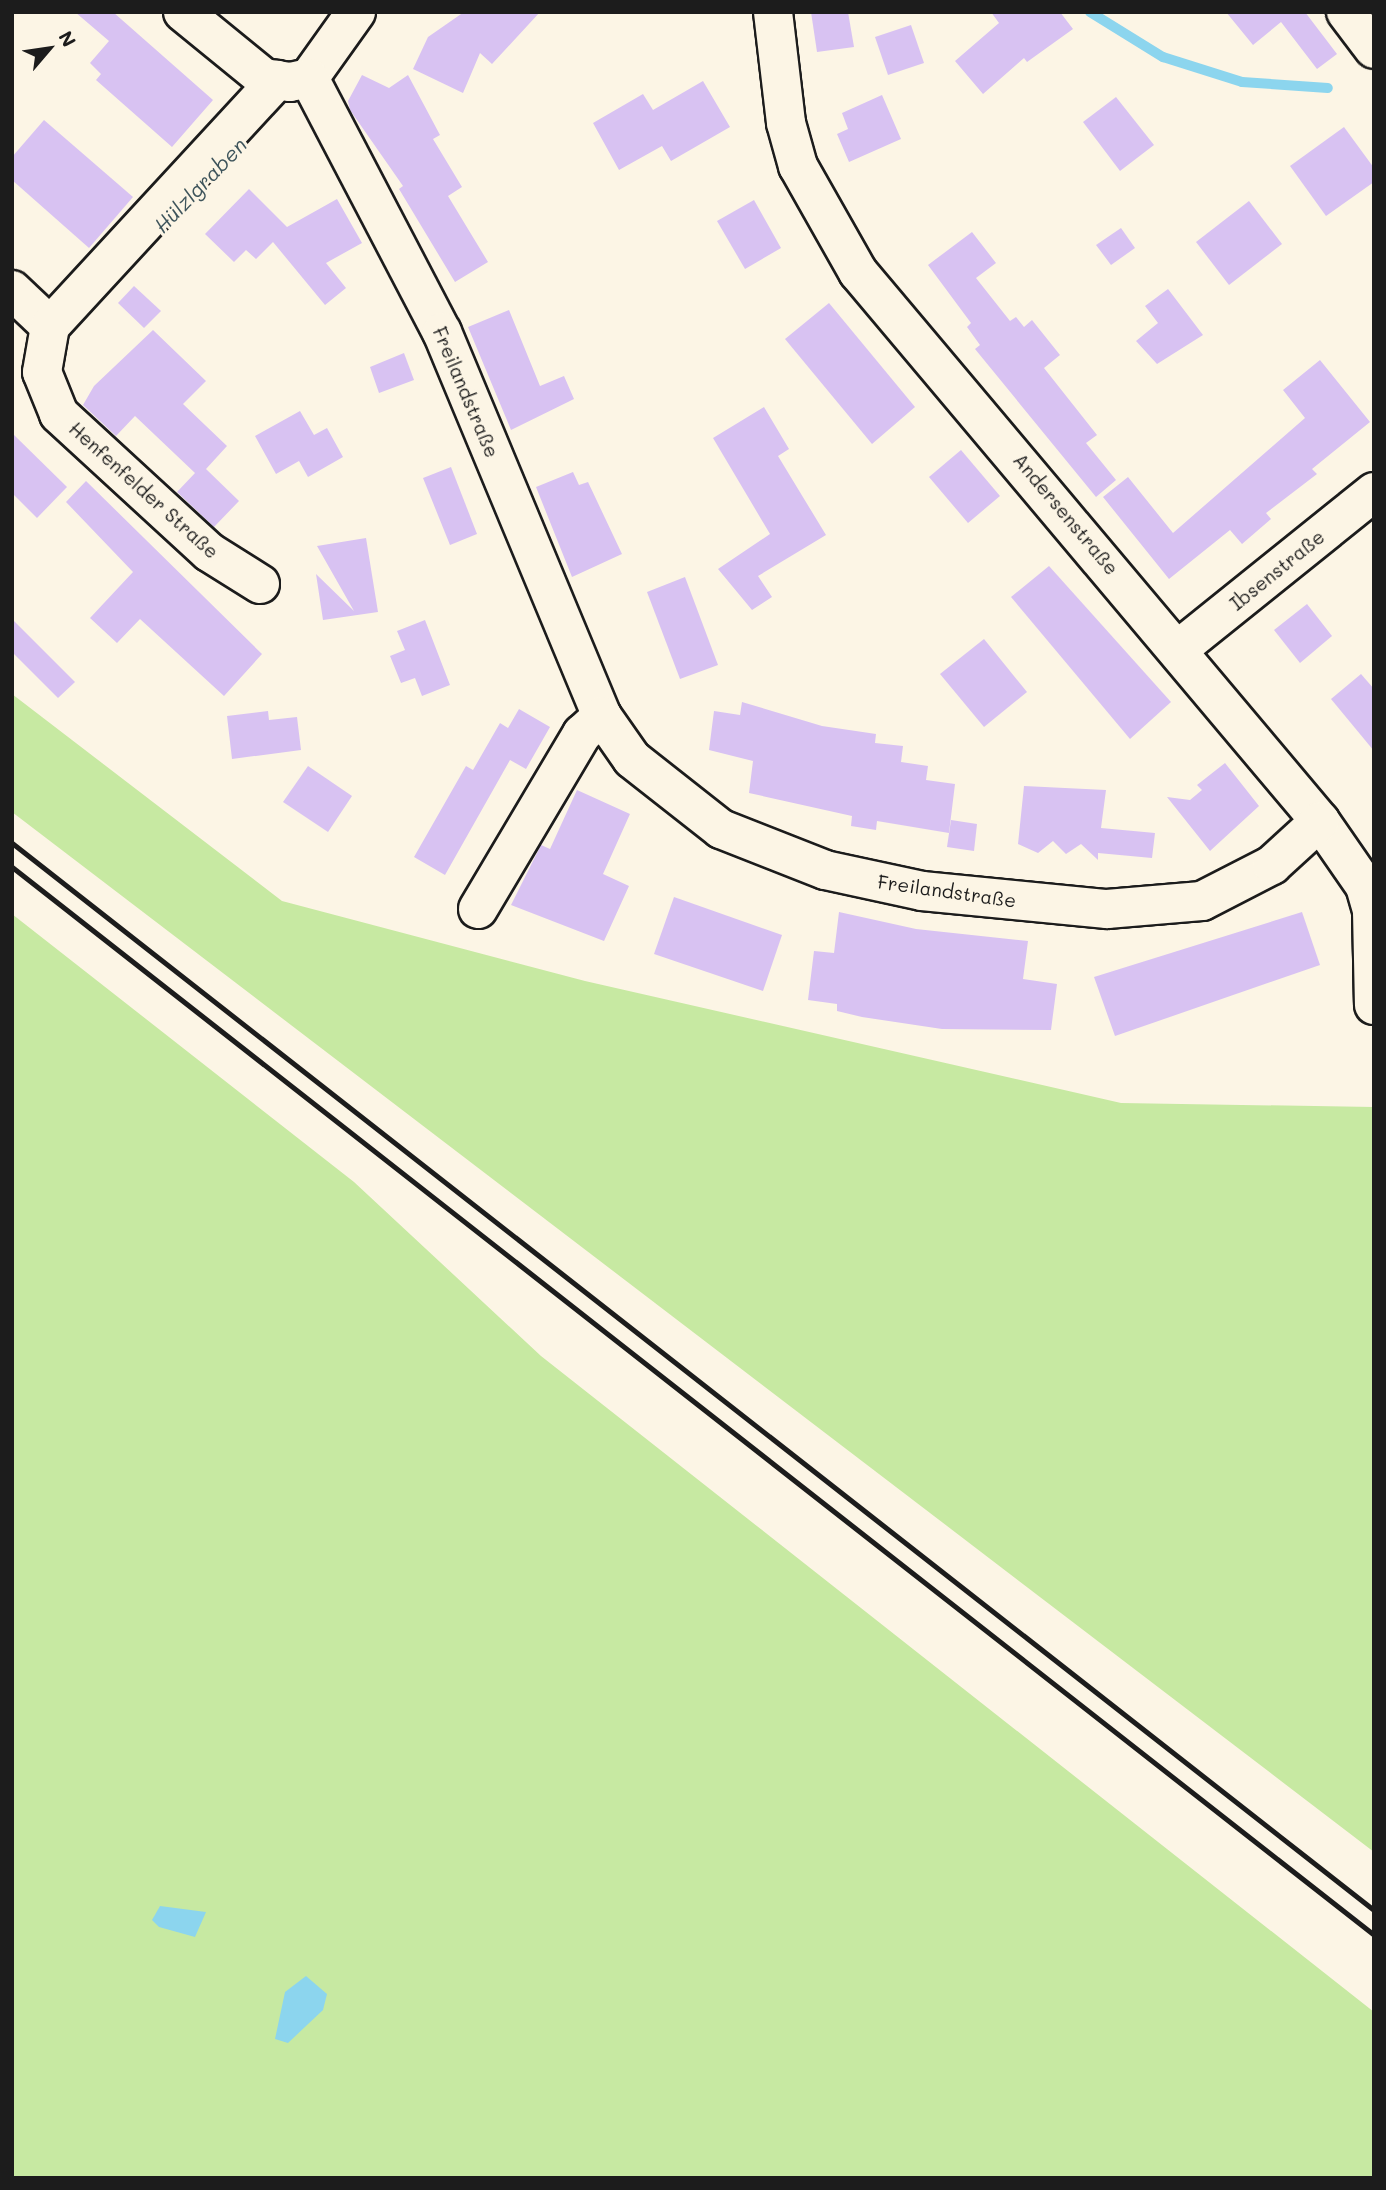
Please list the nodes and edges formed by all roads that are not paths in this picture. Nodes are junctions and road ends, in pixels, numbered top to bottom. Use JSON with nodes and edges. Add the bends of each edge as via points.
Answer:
{"nodes":[{"id":1,"x":183,"y":12,"type":"edge"},
{"id":2,"x":356,"y":12,"type":"edge"},
{"id":3,"x":773,"y":12,"type":"edge"},
{"id":4,"x":1346,"y":12,"type":"edge"},
{"id":5,"x":1374,"y":49,"type":"edge"},
{"id":6,"x":293,"y":79,"type":"junction"},
{"id":7,"x":12,"y":290,"type":"edge"},
{"id":8,"x":50,"y":326,"type":"junction"},
{"id":9,"x":1374,"y":492,"type":"edge"},
{"id":10,"x":260,"y":584,"type":"dead end"},
{"id":11,"x":1180,"y":648,"type":"junction"},
{"id":12,"x":602,"y":716,"type":"junction"},
{"id":13,"x":1320,"y":821,"type":"junction"},
{"id":14,"x":478,"y":909,"type":"dead end"},
{"id":15,"x":1372,"y":1004,"type":"edge"}],
"edges":[{"from":1,"to":6,"type":"street","via":[[264,78]]},
{"from":2,"to":6,"type":"street"},
{"from":3,"to":11,"type":"street","name":"Andersenstraße","via":[[786,123],[798,166],[858,272]]},
{"from":4,"to":5,"type":"street"},
{"from":6,"to":8,"type":"street"},
{"from":6,"to":12,"type":"street","name":"Freilandstraße","via":[[442,332]]},
{"from":7,"to":8,"type":"street"},
{"from":8,"to":10,"type":"street","name":"Henfenfelder Straße","via":[[42,372],[60,414],[209,552]]},
{"from":9,"to":11,"type":"street","name":"Ibsenstraße"},
{"from":11,"to":13,"type":"street","name":"Andersenstraße"},
{"from":12,"to":13,"type":"street","name":"Freilandstraße","via":[[632,759],[721,829],[825,870],[922,891],[1107,909],[1202,901],[1272,865]]},
{"from":12,"to":14,"type":"street","via":[[582,734]]},
{"from":13,"to":15,"type":"street","name":"Andersenstraße","via":[[1365,886],[1372,911]]}]}
